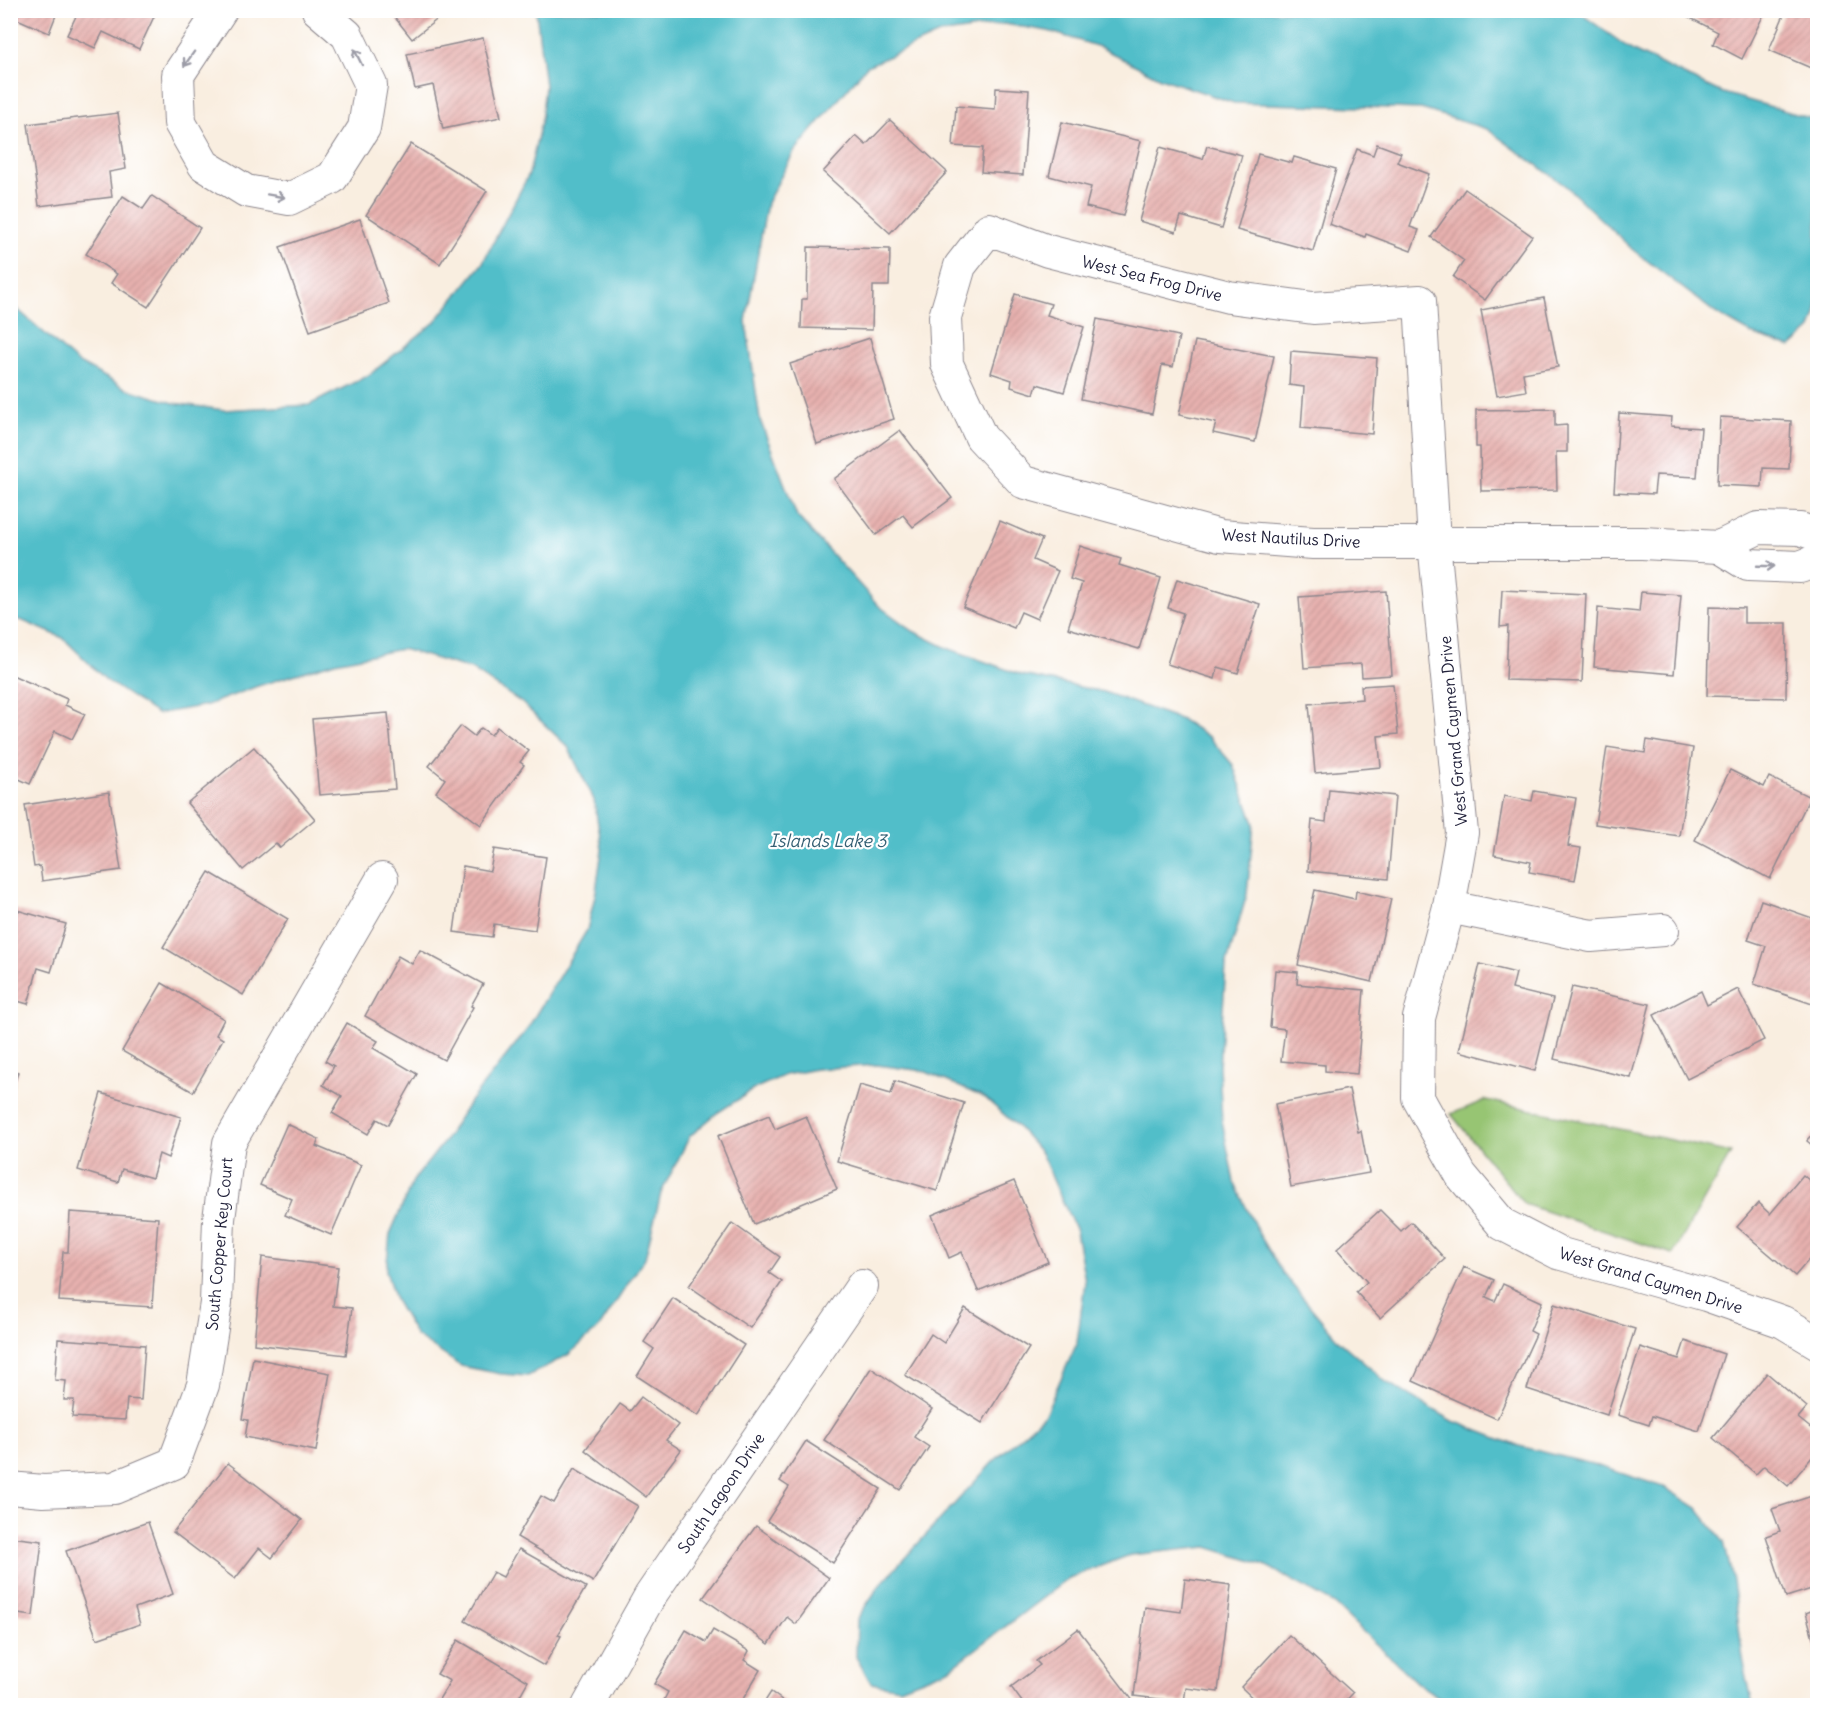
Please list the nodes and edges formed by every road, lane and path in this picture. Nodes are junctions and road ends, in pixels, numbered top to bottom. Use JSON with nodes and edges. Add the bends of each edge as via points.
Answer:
{"nodes":[{"id":1,"x":221,"y":10,"type":"edge"},
{"id":2,"x":318,"y":10,"type":"edge"},
{"id":3,"x":1420,"y":302,"type":"joint"},
{"id":4,"x":945,"y":317,"type":"joint"},
{"id":5,"x":1818,"y":535,"type":"edge"},
{"id":6,"x":1434,"y":542,"type":"junction"},
{"id":7,"x":1719,"y":547,"type":"junction"},
{"id":8,"x":1818,"y":560,"type":"edge"},
{"id":9,"x":382,"y":879,"type":"dead end"},
{"id":10,"x":1449,"y":907,"type":"junction"},
{"id":11,"x":1663,"y":930,"type":"dead end"},
{"id":12,"x":862,"y":1286,"type":"dead end"},
{"id":13,"x":1818,"y":1343,"type":"edge"},
{"id":14,"x":10,"y":1488,"type":"edge"},
{"id":15,"x":588,"y":1706,"type":"edge"}],
"edges":[{"from":1,"to":2,"type":"street","one_way":true,"via":[[178,75],[180,123],[204,165],[246,191],[290,199],[332,178],[364,128],[371,85],[347,35]]},
{"from":3,"to":4,"type":"street","name":"West Sea Frog Drive","via":[[1313,308],[1229,297],[1048,251],[989,229],[960,266]]},
{"from":3,"to":6,"type":"street","name":"West Grand Caymen Drive"},
{"from":4,"to":6,"type":"street","name":"West Nautilus Drive","via":[[947,364],[981,437],[1023,482],[1220,536],[1313,543]]},
{"from":5,"to":7,"type":"street","name":"West Nautilus Drive","via":[[1800,528],[1758,528]]},
{"from":6,"to":7,"type":"street","name":"West Nautilus Drive"},
{"from":6,"to":10,"type":"street","name":"West Grand Caymen Drive","via":[[1462,833]]},
{"from":7,"to":8,"type":"street","one_way":true,"via":[[1748,566],[1800,567]]},
{"from":9,"to":14,"type":"street","name":"South Copper Key Court","via":[[229,1143],[219,1219],[216,1303],[203,1385],[174,1464],[114,1488]]},
{"from":10,"to":11,"type":"street","via":[[1591,936]]},
{"from":10,"to":13,"type":"street","name":"West Grand Caymen Drive","via":[[1419,1018],[1418,1098],[1461,1175],[1502,1224],[1558,1253],[1706,1295],[1783,1322]]},
{"from":12,"to":15,"type":"street","name":"South Lagoon Drive","via":[[650,1596]]}]}
